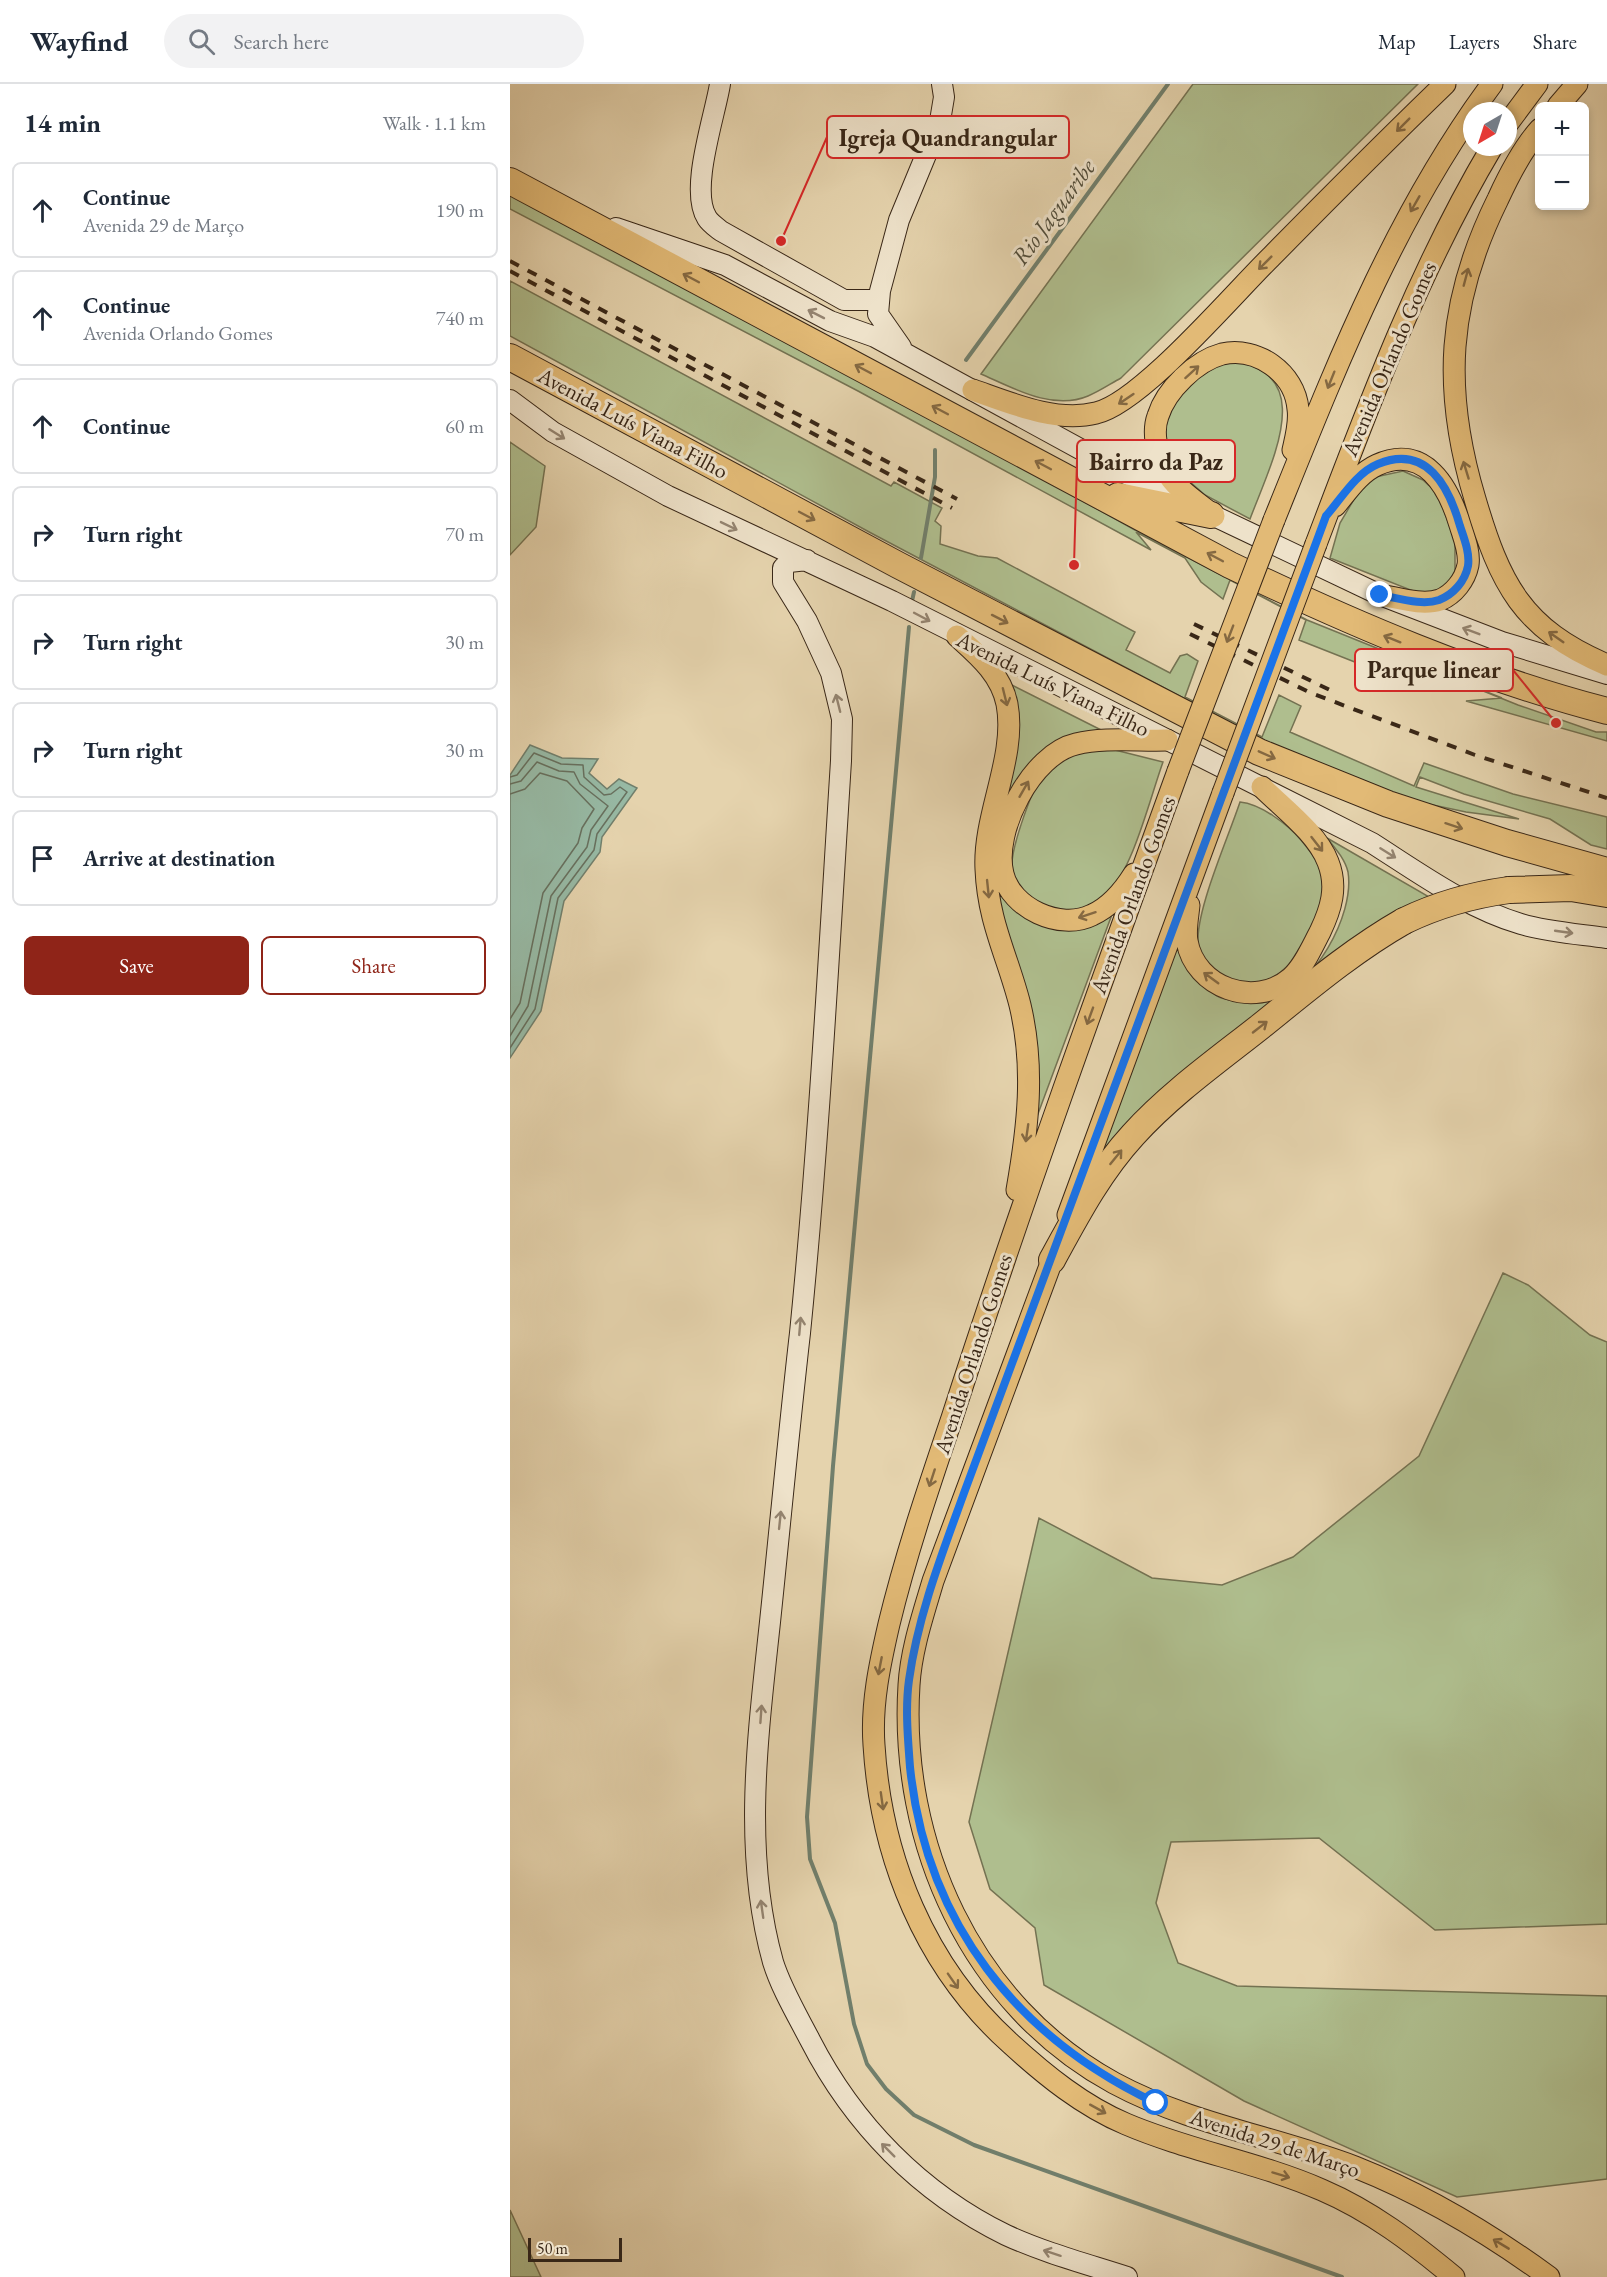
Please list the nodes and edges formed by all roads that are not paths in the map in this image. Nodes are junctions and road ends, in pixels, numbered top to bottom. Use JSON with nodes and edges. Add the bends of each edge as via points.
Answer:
{"nodes":[{"id":1,"x":720,"y":84,"type":"edge"},
{"id":2,"x":942,"y":84,"type":"edge"},
{"id":3,"x":1445,"y":84,"type":"edge"},
{"id":4,"x":1492,"y":84,"type":"edge"},
{"id":5,"x":1537,"y":84,"type":"edge"},
{"id":6,"x":1577,"y":84,"type":"edge"},
{"id":7,"x":1561,"y":102,"type":"edge"},
{"id":8,"x":1517,"y":111,"type":"edge"},
{"id":9,"x":1535,"y":135,"type":"edge"},
{"id":10,"x":1487,"y":156,"type":"edge"},
{"id":11,"x":510,"y":181,"type":"edge"},
{"id":12,"x":573,"y":215,"type":"junction"},
{"id":13,"x":878,"y":307,"type":"junction"},
{"id":14,"x":856,"y":330,"type":"junction"},
{"id":15,"x":907,"y":353,"type":"junction"},
{"id":16,"x":510,"y":357,"type":"edge"},
{"id":17,"x":973,"y":390,"type":"junction"},
{"id":18,"x":510,"y":400,"type":"edge"},
{"id":19,"x":1088,"y":489,"type":"junction"},
{"id":20,"x":1282,"y":500,"type":"junction"},
{"id":21,"x":1326,"y":516,"type":"junction"},
{"id":22,"x":1215,"y":517,"type":"junction"},
{"id":23,"x":807,"y":560,"type":"junction"},
{"id":24,"x":1380,"y":595,"type":"junction"},
{"id":25,"x":954,"y":634,"type":"junction"},
{"id":26,"x":1607,"y":665,"type":"edge"},
{"id":27,"x":1607,"y":674,"type":"edge"},
{"id":28,"x":1607,"y":711,"type":"edge"},
{"id":29,"x":1167,"y":740,"type":"junction"},
{"id":30,"x":1262,"y":787,"type":"junction"},
{"id":31,"x":1152,"y":842,"type":"junction"},
{"id":32,"x":1200,"y":853,"type":"junction"},
{"id":33,"x":1607,"y":872,"type":"edge"},
{"id":34,"x":1607,"y":894,"type":"edge"},
{"id":35,"x":1607,"y":938,"type":"edge"},
{"id":36,"x":1008,"y":1245,"type":"junction"},
{"id":37,"x":1052,"y":1260,"type":"junction"},
{"id":38,"x":873,"y":1743,"type":"joint"},
{"id":39,"x":924,"y":1840,"type":"joint"},
{"id":40,"x":1407,"y":2239,"type":"junction"},
{"id":41,"x":1127,"y":2277,"type":"edge"},
{"id":42,"x":1440,"y":2277,"type":"edge"},
{"id":43,"x":1454,"y":2277,"type":"edge"},
{"id":44,"x":1549,"y":2277,"type":"edge"}],
"edges":[{"from":1,"to":13,"type":"main road","via":[[702,177],[702,203],[707,218],[721,231],[844,300]]},
{"from":2,"to":13,"type":"main road","via":[[940,121],[900,220]]},
{"from":3,"to":17,"type":"main road","one_way":true,"via":[[1171,358],[1123,401],[1096,414],[1067,415],[1036,410]]},
{"from":4,"to":20,"type":"main road","name":"Avenida Orlando Gomes","one_way":true,"via":[[1400,229],[1334,373]]},
{"from":5,"to":8,"type":"main road"},
{"from":6,"to":7,"type":"main road"},
{"from":26,"to":9,"type":"main road","one_way":true,"via":[[1573,650],[1540,626],[1517,601],[1500,570],[1481,519],[1463,460],[1456,414],[1452,373],[1466,274],[1482,231]]},
{"from":10,"to":21,"type":"main road","name":"Avenida Orlando Gomes","via":[[1414,294]]},
{"from":11,"to":12,"type":"highway"},
{"from":14,"to":12,"type":"main road","one_way":true,"via":[[830,321],[725,266]]},
{"from":19,"to":12,"type":"highway","one_way":true},
{"from":13,"to":14,"type":"main road"},
{"from":13,"to":15,"type":"main road"},
{"from":14,"to":15,"type":"main road"},
{"from":15,"to":17,"type":"main road"},
{"from":16,"to":33,"type":"highway","name":"Avenida Luís Viana Filho","one_way":true,"via":[[898,566],[1259,752],[1388,804]]},
{"from":17,"to":22,"type":"main road","via":[[1124,473]]},
{"from":18,"to":23,"type":"main road","name":"Avenida Luís Viana Filho","one_way":true,"via":[[553,432],[630,476],[741,532]]},
{"from":19,"to":22,"type":"highway"},
{"from":28,"to":19,"type":"highway","one_way":true,"via":[[1483,672],[1328,612]]},
{"from":22,"to":20,"type":"main road","one_way":true,"via":[[1166,471],[1159,456],[1156,432],[1157,416],[1169,394],[1196,367],[1223,354],[1253,355],[1268,362],[1295,395],[1299,410],[1297,431]]},
{"from":20,"to":31,"type":"main road","name":"Avenida Orlando Gomes","one_way":true,"bridge":true},
{"from":21,"to":24,"type":"main road","via":[[1357,480],[1378,464],[1409,461],[1428,468],[1441,480],[1453,502],[1468,552],[1462,582],[1440,600],[1428,602]]},
{"from":21,"to":32,"type":"main road","name":"Avenida Orlando Gomes","bridge":true},
{"from":22,"to":24,"type":"main road"},
{"from":23,"to":25,"type":"main road","name":"Avenida Luís Viana Filho","one_way":true},
{"from":41,"to":23,"type":"main road","one_way":true,"via":[[1006,2235],[964,2212],[892,2155],[830,2079],[774,1966],[763,1916],[756,1861],[755,1788],[801,1312],[841,761],[842,719],[831,673],[807,621],[783,582],[783,568],[789,562]]},
{"from":27,"to":24,"type":"main road","one_way":true,"via":[[1502,642]]},
{"from":25,"to":29,"type":"main road","name":"Avenida Luís Viana Filho"},
{"from":25,"to":36,"type":"main road","one_way":true,"via":[[986,664],[1003,688],[1009,720],[985,867],[995,933],[1020,1004],[1030,1075],[1029,1117]]},
{"from":29,"to":30,"type":"main road","name":"Avenida Luís Viana Filho"},
{"from":31,"to":29,"type":"main road","one_way":true,"via":[[1129,882],[1112,902],[1091,916],[1049,918],[1013,894],[1003,876],[1001,858],[1006,832],[1018,800],[1045,759],[1075,744]]},
{"from":30,"to":32,"type":"main road","one_way":true,"via":[[1318,844],[1333,877],[1334,896],[1329,913],[1308,956],[1291,977],[1274,988],[1253,994],[1228,989],[1212,981],[1192,958],[1186,940],[1187,921]]},
{"from":30,"to":35,"type":"main road","name":"Avenida Luís Viana Filho","one_way":true,"via":[[1372,843],[1489,912],[1542,929]]},
{"from":31,"to":36,"type":"main road","name":"Avenida Orlando Gomes","one_way":true},
{"from":32,"to":37,"type":"main road","name":"Avenida Orlando Gomes"},
{"from":37,"to":34,"type":"highway","one_way":true,"bridge":true,"via":[[1096,1181],[1134,1134],[1186,1086],[1372,939],[1430,908],[1481,894],[1571,888]]},
{"from":36,"to":38,"type":"main road","name":"Avenida Orlando Gomes","one_way":true,"via":[[902,1571],[876,1686]]},
{"from":37,"to":39,"type":"main road","name":"Avenida Orlando Gomes","via":[[964,1493],[919,1627],[909,1682],[908,1738],[914,1797]]},
{"from":38,"to":40,"type":"main road","name":"Avenida 29 de Março","one_way":true,"via":[[885,1824],[904,1892],[941,1963],[1008,2042],[1071,2093],[1122,2122],[1318,2188]]},
{"from":44,"to":39,"type":"main road","name":"Avenida 29 de Março","one_way":true,"via":[[1434,2204],[1355,2167],[1156,2103],[1113,2083],[1078,2059],[1012,2001],[987,1970],[942,1892]]},
{"from":40,"to":42,"type":"main road"},
{"from":40,"to":43,"type":"main road","name":"Avenida 29 de Março"}]}
